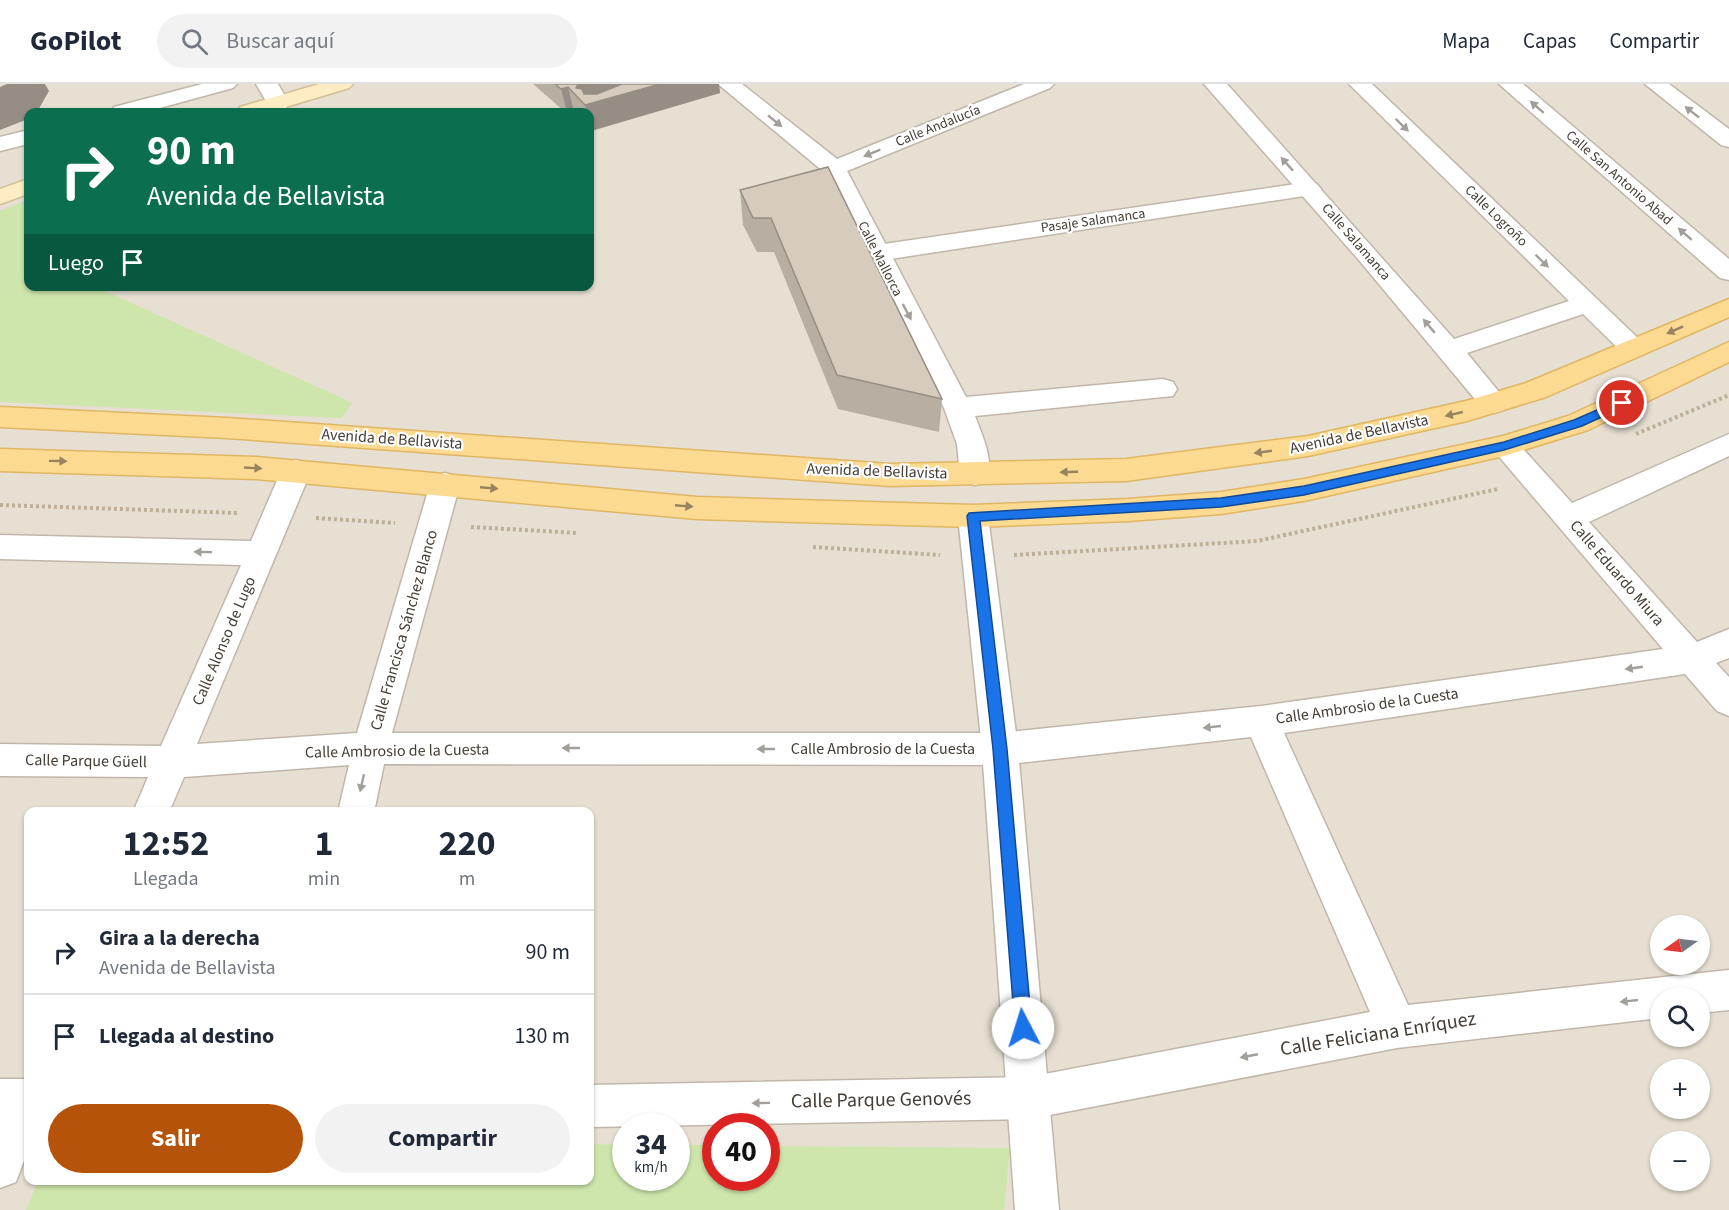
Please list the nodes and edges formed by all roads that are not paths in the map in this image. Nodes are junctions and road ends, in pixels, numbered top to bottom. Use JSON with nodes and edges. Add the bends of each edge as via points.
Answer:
{"nodes":[{"id":1,"x":226,"y":84,"type":"edge"},
{"id":2,"x":267,"y":84,"type":"edge"},
{"id":3,"x":342,"y":84,"type":"edge"},
{"id":4,"x":729,"y":84,"type":"edge"},
{"id":5,"x":1043,"y":84,"type":"edge"},
{"id":6,"x":1215,"y":84,"type":"edge"},
{"id":7,"x":1360,"y":84,"type":"edge"},
{"id":8,"x":1510,"y":84,"type":"edge"},
{"id":9,"x":1656,"y":84,"type":"edge"},
{"id":10,"x":203,"y":102,"type":"edge"},
{"id":11,"x":278,"y":103,"type":"junction"},
{"id":12,"x":154,"y":108,"type":"edge"},
{"id":13,"x":261,"y":108,"type":"edge"},
{"id":14,"x":24,"y":138,"type":"edge"},
{"id":15,"x":1729,"y":140,"type":"edge"},
{"id":16,"x":0,"y":144,"type":"edge"},
{"id":17,"x":834,"y":168,"type":"junction"},
{"id":18,"x":24,"y":182,"type":"edge"},
{"id":19,"x":24,"y":188,"type":"edge"},
{"id":20,"x":1309,"y":189,"type":"junction"},
{"id":21,"x":0,"y":190,"type":"edge"},
{"id":22,"x":0,"y":197,"type":"edge"},
{"id":23,"x":877,"y":253,"type":"junction"},
{"id":24,"x":1729,"y":272,"type":"edge"},
{"id":25,"x":1586,"y":303,"type":"junction"},
{"id":26,"x":1729,"y":307,"type":"edge"},
{"id":27,"x":1633,"y":348,"type":"junction"},
{"id":28,"x":1449,"y":350,"type":"junction"},
{"id":29,"x":1729,"y":351,"type":"edge"},
{"id":30,"x":1163,"y":389,"type":"dead end"},
{"id":31,"x":1494,"y":403,"type":"junction"},
{"id":32,"x":958,"y":408,"type":"junction"},
{"id":33,"x":0,"y":417,"type":"edge"},
{"id":34,"x":1729,"y":444,"type":"edge"},
{"id":35,"x":1504,"y":446,"type":"junction"},
{"id":36,"x":0,"y":460,"type":"edge"},
{"id":37,"x":296,"y":471,"type":"junction"},
{"id":38,"x":975,"y":474,"type":"junction"},
{"id":39,"x":445,"y":484,"type":"junction"},
{"id":40,"x":973,"y":516,"type":"junction"},
{"id":41,"x":1569,"y":518,"type":"junction"},
{"id":42,"x":0,"y":547,"type":"edge"},
{"id":43,"x":261,"y":553,"type":"junction"},
{"id":44,"x":1729,"y":643,"type":"edge"},
{"id":45,"x":1692,"y":659,"type":"junction"},
{"id":46,"x":1729,"y":701,"type":"edge"},
{"id":47,"x":1262,"y":722,"type":"junction"},
{"id":48,"x":370,"y":748,"type":"junction"},
{"id":49,"x":1000,"y":749,"type":"junction"},
{"id":50,"x":0,"y":760,"type":"edge"},
{"id":51,"x":172,"y":762,"type":"junction"},
{"id":52,"x":153,"y":807,"type":"edge"},
{"id":53,"x":357,"y":807,"type":"edge"},
{"id":54,"x":1729,"y":990,"type":"edge"},
{"id":55,"x":1397,"y":1027,"type":"junction"},
{"id":56,"x":1029,"y":1098,"type":"junction"},
{"id":57,"x":0,"y":1100,"type":"edge"},
{"id":58,"x":24,"y":1100,"type":"edge"},
{"id":59,"x":594,"y":1106,"type":"edge"},
{"id":60,"x":24,"y":1109,"type":"edge"},
{"id":61,"x":0,"y":1166,"type":"edge"},
{"id":62,"x":1037,"y":1210,"type":"edge"}],
"edges":[{"from":1,"to":10,"type":"street"},
{"from":2,"to":11,"type":"street"},
{"from":3,"to":11,"type":"main road"},
{"from":4,"to":17,"type":"street","name":"Calle Mallorca","one_way":true},
{"from":5,"to":17,"type":"street","name":"Calle Andalucía","one_way":true},
{"from":20,"to":6,"type":"street","name":"Calle Salamanca","one_way":true},
{"from":7,"to":25,"type":"street","name":"Calle Logroño","one_way":true},
{"from":24,"to":8,"type":"street","name":"Calle San Antonio Abad","one_way":true},
{"from":15,"to":9,"type":"street","one_way":true},
{"from":10,"to":12,"type":"street"},
{"from":11,"to":13,"type":"main road"},
{"from":14,"to":16,"type":"street"},
{"from":17,"to":23,"type":"street","name":"Calle Mallorca"},
{"from":18,"to":21,"type":"main road"},
{"from":19,"to":22,"type":"main road"},
{"from":20,"to":23,"type":"street","name":"Pasaje Salamanca"},
{"from":28,"to":20,"type":"street","name":"Calle Salamanca","one_way":true},
{"from":23,"to":32,"type":"street","name":"Calle Mallorca","one_way":true},
{"from":25,"to":27,"type":"street","name":"Calle Logroño"},
{"from":25,"to":28,"type":"street"},
{"from":26,"to":27,"type":"main road","name":"Avenida de Bellavista","one_way":true},
{"from":27,"to":31,"type":"main road","name":"Avenida de Bellavista","via":[[1536,390]]},
{"from":28,"to":31,"type":"street","name":"Calle Salamanca"},
{"from":29,"to":35,"type":"main road","via":[[1578,423]]},
{"from":30,"to":32,"type":"street"},
{"from":31,"to":38,"type":"main road","name":"Avenida de Bellavista","one_way":true,"via":[[1308,446],[1126,470]]},
{"from":32,"to":38,"type":"street","name":"Calle Mallorca","via":[[971,444]]},
{"from":33,"to":38,"type":"main road","name":"Avenida de Bellavista","via":[[250,429],[890,475]]},
{"from":34,"to":41,"type":"street"},
{"from":35,"to":40,"type":"main road","via":[[1304,490],[1221,503]]},
{"from":35,"to":41,"type":"street","name":"Calle Eduardo Miura"},
{"from":36,"to":37,"type":"main road","one_way":true},
{"from":37,"to":39,"type":"main road"},
{"from":37,"to":43,"type":"street","name":"Calle Alonso de Lugo"},
{"from":39,"to":40,"type":"main road","one_way":true,"via":[[697,508]]},
{"from":39,"to":48,"type":"street","name":"Calle Francisca Sánchez Blanco"},
{"from":40,"to":49,"type":"street"},
{"from":41,"to":45,"type":"street","name":"Calle Eduardo Miura"},
{"from":43,"to":42,"type":"street","one_way":true},
{"from":43,"to":51,"type":"street","name":"Calle Alonso de Lugo"},
{"from":44,"to":45,"type":"street","name":"Calle Ambrosio de la Cuesta"},
{"from":45,"to":46,"type":"street","name":"Calle Eduardo Miura"},
{"from":45,"to":47,"type":"street","name":"Calle Ambrosio de la Cuesta","one_way":true},
{"from":47,"to":49,"type":"street","name":"Calle Ambrosio de la Cuesta","one_way":true},
{"from":47,"to":55,"type":"street"},
{"from":49,"to":48,"type":"street","name":"Calle Ambrosio de la Cuesta","one_way":true},
{"from":48,"to":51,"type":"street","name":"Calle Ambrosio de la Cuesta"},
{"from":48,"to":53,"type":"street","name":"Calle Francisca Sánchez Blanco","one_way":true},
{"from":49,"to":56,"type":"street"},
{"from":50,"to":51,"type":"street","name":"Calle Parque Güell"},
{"from":51,"to":52,"type":"street","name":"Calle Alonso de Lugo"},
{"from":54,"to":55,"type":"street","name":"Calle Feliciana Enríquez","one_way":true},
{"from":55,"to":56,"type":"street","name":"Calle Feliciana Enríquez","one_way":true},
{"from":56,"to":59,"type":"street","name":"Calle Parque Genovés","one_way":true},
{"from":56,"to":62,"type":"street"},
{"from":57,"to":58,"type":"street"},
{"from":60,"to":61,"type":"street"}]}
